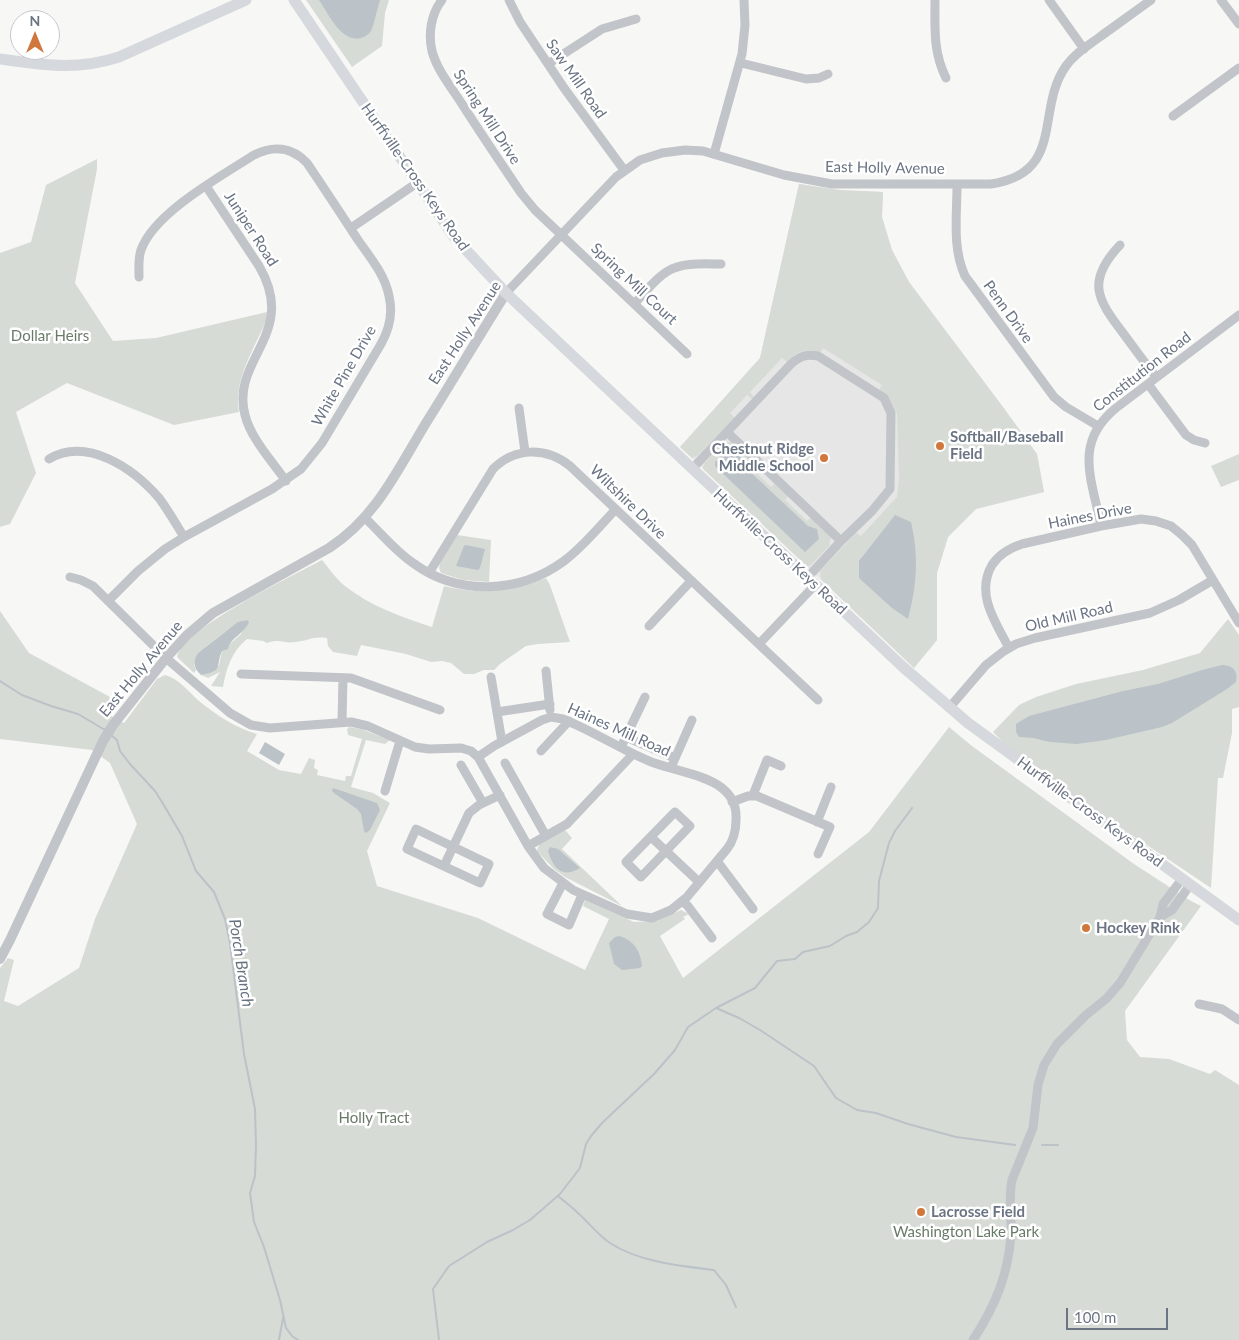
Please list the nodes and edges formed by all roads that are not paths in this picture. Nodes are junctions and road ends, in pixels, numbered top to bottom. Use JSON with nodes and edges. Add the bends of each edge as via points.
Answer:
{"nodes":[{"id":1,"x":246,"y":0,"type":"edge"},
{"id":2,"x":294,"y":0,"type":"edge"},
{"id":3,"x":442,"y":0,"type":"edge"},
{"id":4,"x":509,"y":0,"type":"edge"},
{"id":5,"x":744,"y":0,"type":"edge"},
{"id":6,"x":935,"y":0,"type":"edge"},
{"id":7,"x":1049,"y":0,"type":"edge"},
{"id":8,"x":1151,"y":0,"type":"edge"},
{"id":9,"x":1221,"y":0,"type":"edge"},
{"id":10,"x":636,"y":19,"type":"dead end"},
{"id":11,"x":1239,"y":24,"type":"edge"},
{"id":12,"x":1084,"y":49,"type":"junction"},
{"id":13,"x":0,"y":59,"type":"edge"},
{"id":14,"x":741,"y":63,"type":"junction"},
{"id":15,"x":548,"y":64,"type":"junction"},
{"id":16,"x":1239,"y":68,"type":"edge"},
{"id":17,"x":828,"y":74,"type":"dead end"},
{"id":18,"x":946,"y":78,"type":"dead end"},
{"id":19,"x":1173,"y":116,"type":"dead end"},
{"id":20,"x":714,"y":154,"type":"junction"},
{"id":21,"x":624,"y":170,"type":"junction"},
{"id":22,"x":417,"y":183,"type":"junction"},
{"id":23,"x":957,"y":185,"type":"junction"},
{"id":24,"x":206,"y":186,"type":"junction"},
{"id":25,"x":351,"y":228,"type":"junction"},
{"id":26,"x":561,"y":234,"type":"junction"},
{"id":27,"x":1120,"y":245,"type":"dead end"},
{"id":28,"x":721,"y":264,"type":"dead end"},
{"id":29,"x":139,"y":277,"type":"dead end"},
{"id":30,"x":506,"y":293,"type":"junction"},
{"id":31,"x":635,"y":304,"type":"junction"},
{"id":32,"x":1239,"y":315,"type":"edge"},
{"id":33,"x":687,"y":354,"type":"dead end"},
{"id":34,"x":1156,"y":377,"type":"junction"},
{"id":35,"x":1148,"y":384,"type":"junction"},
{"id":36,"x":519,"y":408,"type":"dead end"},
{"id":37,"x":1098,"y":426,"type":"junction"},
{"id":38,"x":727,"y":432,"type":"junction"},
{"id":39,"x":1205,"y":443,"type":"dead end"},
{"id":40,"x":525,"y":452,"type":"junction"},
{"id":41,"x":49,"y":459,"type":"dead end"},
{"id":42,"x":692,"y":469,"type":"junction"},
{"id":43,"x":286,"y":481,"type":"junction"},
{"id":44,"x":615,"y":510,"type":"junction"},
{"id":45,"x":365,"y":518,"type":"junction"},
{"id":46,"x":1101,"y":526,"type":"junction"},
{"id":47,"x":184,"y":537,"type":"junction"},
{"id":48,"x":842,"y":541,"type":"junction"},
{"id":49,"x":429,"y":573,"type":"junction"},
{"id":50,"x":70,"y":577,"type":"dead end"},
{"id":51,"x":1213,"y":580,"type":"junction"},
{"id":52,"x":691,"y":581,"type":"junction"},
{"id":53,"x":811,"y":581,"type":"junction"},
{"id":54,"x":108,"y":600,"type":"junction"},
{"id":55,"x":1239,"y":623,"type":"edge"},
{"id":56,"x":649,"y":626,"type":"dead end"},
{"id":57,"x":759,"y":644,"type":"junction"},
{"id":58,"x":1010,"y":648,"type":"junction"},
{"id":59,"x":166,"y":658,"type":"junction"},
{"id":60,"x":546,"y":671,"type":"dead end"},
{"id":61,"x":241,"y":674,"type":"dead end"},
{"id":62,"x":491,"y":677,"type":"dead end"},
{"id":63,"x":343,"y":678,"type":"junction"},
{"id":64,"x":645,"y":697,"type":"dead end"},
{"id":65,"x":818,"y":700,"type":"dead end"},
{"id":66,"x":550,"y":704,"type":"junction"},
{"id":67,"x":949,"y":708,"type":"junction"},
{"id":68,"x":440,"y":710,"type":"dead end"},
{"id":69,"x":497,"y":712,"type":"junction"},
{"id":70,"x":551,"y":717,"type":"junction"},
{"id":71,"x":692,"y":720,"type":"dead end"},
{"id":72,"x":570,"y":721,"type":"junction"},
{"id":73,"x":342,"y":722,"type":"junction"},
{"id":74,"x":626,"y":737,"type":"junction"},
{"id":75,"x":400,"y":741,"type":"junction"},
{"id":76,"x":502,"y":742,"type":"junction"},
{"id":77,"x":621,"y":747,"type":"junction"},
{"id":78,"x":541,"y":751,"type":"dead end"},
{"id":79,"x":633,"y":754,"type":"junction"},
{"id":80,"x":478,"y":757,"type":"junction"},
{"id":81,"x":675,"y":758,"type":"junction"},
{"id":82,"x":505,"y":763,"type":"dead end"},
{"id":83,"x":461,"y":765,"type":"dead end"},
{"id":84,"x":781,"y":766,"type":"dead end"},
{"id":85,"x":671,"y":769,"type":"junction"},
{"id":86,"x":831,"y":787,"type":"dead end"},
{"id":87,"x":386,"y":791,"type":"dead end"},
{"id":88,"x":500,"y":795,"type":"junction"},
{"id":89,"x":752,"y":795,"type":"junction"},
{"id":90,"x":732,"y":802,"type":"junction"},
{"id":91,"x":483,"y":803,"type":"junction"},
{"id":92,"x":817,"y":822,"type":"junction"},
{"id":93,"x":546,"y":836,"type":"junction"},
{"id":94,"x":651,"y":837,"type":"junction"},
{"id":95,"x":528,"y":846,"type":"junction"},
{"id":96,"x":453,"y":847,"type":"junction"},
{"id":97,"x":666,"y":852,"type":"junction"},
{"id":98,"x":818,"y":854,"type":"dead end"},
{"id":99,"x":717,"y":861,"type":"junction"},
{"id":100,"x":444,"y":866,"type":"junction"},
{"id":101,"x":699,"y":882,"type":"junction"},
{"id":102,"x":1186,"y":882,"type":"junction"},
{"id":103,"x":563,"y":884,"type":"junction"},
{"id":104,"x":582,"y":895,"type":"junction"},
{"id":105,"x":682,"y":902,"type":"junction"},
{"id":106,"x":753,"y":908,"type":"dead end"},
{"id":107,"x":1239,"y":920,"type":"edge"},
{"id":108,"x":712,"y":938,"type":"dead end"},
{"id":109,"x":0,"y":959,"type":"edge"},
{"id":110,"x":1199,"y":1004,"type":"dead end"},
{"id":111,"x":1239,"y":1020,"type":"edge"},
{"id":112,"x":973,"y":1340,"type":"edge"}],
"edges":[{"from":1,"to":13,"type":"main road","via":[[99,64],[71,67]]},
{"from":2,"to":22,"type":"main road","name":"Hurffville-Cross Keys Road"},
{"from":3,"to":26,"type":"street","name":"Spring Mill Drive","via":[[430,32],[431,48],[440,70],[520,193]]},
{"from":4,"to":15,"type":"street","name":"Saw Mill Road"},
{"from":5,"to":14,"type":"street"},
{"from":6,"to":18,"type":"street","via":[[935,48]]},
{"from":7,"to":12,"type":"street"},
{"from":8,"to":12,"type":"street","name":"East Holly Avenue"},
{"from":9,"to":11,"type":"street"},
{"from":10,"to":15,"type":"street","via":[[602,29]]},
{"from":12,"to":23,"type":"street","name":"East Holly Avenue","via":[[1069,62],[1057,81],[1044,142],[1030,166],[1004,182]]},
{"from":14,"to":17,"type":"street","via":[[806,79]]},
{"from":14,"to":20,"type":"street"},
{"from":15,"to":21,"type":"street","name":"Saw Mill Road"},
{"from":16,"to":19,"type":"street"},
{"from":20,"to":21,"type":"street","name":"East Holly Avenue","via":[[694,150],[670,151],[647,157]]},
{"from":20,"to":23,"type":"street","name":"East Holly Avenue","via":[[784,175],[825,183]]},
{"from":21,"to":26,"type":"street","name":"East Holly Avenue"},
{"from":22,"to":25,"type":"street"},
{"from":22,"to":30,"type":"main road","name":"Hurffville-Cross Keys Road","via":[[460,244]]},
{"from":23,"to":37,"type":"street","name":"Penn Drive","via":[[957,248],[965,276],[1054,397]]},
{"from":24,"to":25,"type":"street","name":"White Pine Drive","via":[[259,152],[284,149],[307,163]]},
{"from":24,"to":29,"type":"street","name":"White Pine Drive","via":[[173,210],[150,233],[141,251]]},
{"from":24,"to":43,"type":"street","name":"Juniper Road","via":[[267,279],[271,293],[272,318],[246,384],[244,407],[253,434]]},
{"from":25,"to":43,"type":"street","name":"White Pine Drive","via":[[386,285],[390,298],[387,331],[317,451]]},
{"from":26,"to":30,"type":"street","name":"East Holly Avenue"},
{"from":26,"to":31,"type":"street","name":"Spring Mill Court"},
{"from":27,"to":34,"type":"street","via":[[1102,267],[1100,295],[1108,313]]},
{"from":28,"to":31,"type":"street","via":[[673,268]]},
{"from":30,"to":42,"type":"main road","name":"Hurffville-Cross Keys Road"},
{"from":30,"to":45,"type":"street","name":"East Holly Avenue"},
{"from":31,"to":33,"type":"street","name":"Spring Mill Court"},
{"from":32,"to":34,"type":"street","name":"Constitution Road"},
{"from":34,"to":35,"type":"street","name":"Constitution Road"},
{"from":35,"to":37,"type":"street","name":"Constitution Road"},
{"from":35,"to":39,"type":"street","via":[[1186,435]]},
{"from":36,"to":40,"type":"street"},
{"from":37,"to":46,"type":"street","name":"Constitution Road","via":[[1090,442],[1088,459]]},
{"from":38,"to":42,"type":"street"},
{"from":38,"to":48,"type":"street"},
{"from":38,"to":48,"type":"street","via":[[791,364],[807,354],[818,356],[884,398],[891,414],[890,489]]},
{"from":40,"to":44,"type":"street","name":"Wiltshire Drive","via":[[543,452],[560,459]]},
{"from":40,"to":49,"type":"street","name":"Wiltshire Drive","via":[[504,460],[490,472]]},
{"from":41,"to":47,"type":"street","via":[[61,452],[83,451],[122,466],[157,496]]},
{"from":42,"to":53,"type":"main road","name":"Hurffville-Cross Keys Road"},
{"from":43,"to":47,"type":"street","name":"White Pine Drive"},
{"from":44,"to":49,"type":"street","via":[[572,555],[532,579],[506,586],[477,587]]},
{"from":44,"to":52,"type":"street","name":"Wiltshire Drive"},
{"from":45,"to":49,"type":"street","via":[[408,559]]},
{"from":45,"to":59,"type":"street","name":"East Holly Avenue","via":[[329,548],[213,613]]},
{"from":46,"to":51,"type":"street","name":"Haines Drive","via":[[1141,519],[1170,526],[1192,545]]},
{"from":46,"to":58,"type":"street","name":"Haines Drive","via":[[1015,546],[997,558],[987,576],[986,596]]},
{"from":47,"to":54,"type":"street","name":"White Pine Drive","via":[[146,564]]},
{"from":48,"to":53,"type":"street"},
{"from":50,"to":54,"type":"street","via":[[87,582]]},
{"from":51,"to":55,"type":"street","name":"Haines Drive"},
{"from":51,"to":58,"type":"street","name":"Old Mill Road","via":[[1150,613],[1035,638]]},
{"from":52,"to":56,"type":"street"},
{"from":52,"to":57,"type":"street","name":"Wiltshire Drive"},
{"from":53,"to":57,"type":"street"},
{"from":53,"to":67,"type":"main road","name":"Hurffville-Cross Keys Road"},
{"from":54,"to":59,"type":"street"},
{"from":57,"to":65,"type":"street","name":"Wiltshire Drive"},
{"from":58,"to":67,"type":"street","name":"Old Mill Road","via":[[986,665]]},
{"from":59,"to":73,"type":"street","via":[[230,713],[251,725],[270,728]]},
{"from":59,"to":109,"type":"street","name":"East Holly Avenue","via":[[104,741]]},
{"from":60,"to":66,"type":"street"},
{"from":61,"to":63,"type":"street"},
{"from":62,"to":69,"type":"street"},
{"from":63,"to":68,"type":"street","via":[[358,680]]},
{"from":63,"to":73,"type":"street"},
{"from":64,"to":74,"type":"street"},
{"from":66,"to":69,"type":"street"},
{"from":66,"to":70,"type":"street"},
{"from":67,"to":102,"type":"main road","name":"Hurffville-Cross Keys Road"},
{"from":69,"to":76,"type":"street"},
{"from":70,"to":72,"type":"street","name":"Haines Mill Road"},
{"from":70,"to":76,"type":"street","name":"Haines Mill Road"},
{"from":71,"to":81,"type":"street"},
{"from":72,"to":77,"type":"street","name":"Haines Mill Road"},
{"from":72,"to":78,"type":"street"},
{"from":73,"to":75,"type":"street","via":[[368,726]]},
{"from":74,"to":77,"type":"street"},
{"from":74,"to":81,"type":"street"},
{"from":75,"to":80,"type":"street","via":[[422,749],[461,748]]},
{"from":75,"to":87,"type":"street"},
{"from":76,"to":80,"type":"street","name":"Haines Mill Road"},
{"from":77,"to":79,"type":"street","name":"Haines Mill Road"},
{"from":79,"to":85,"type":"street","name":"Haines Mill Road"},
{"from":79,"to":93,"type":"street","via":[[571,820]]},
{"from":80,"to":88,"type":"street"},
{"from":81,"to":85,"type":"street"},
{"from":82,"to":93,"type":"street"},
{"from":83,"to":91,"type":"street"},
{"from":84,"to":89,"type":"street","via":[[767,760]]},
{"from":85,"to":90,"type":"street","name":"Haines Mill Road","via":[[711,780],[726,791]]},
{"from":86,"to":92,"type":"street"},
{"from":88,"to":91,"type":"street"},
{"from":88,"to":95,"type":"street"},
{"from":89,"to":90,"type":"street"},
{"from":89,"to":92,"type":"street"},
{"from":90,"to":99,"type":"street","via":[[737,816],[734,838]]},
{"from":91,"to":96,"type":"street","via":[[467,817]]},
{"from":92,"to":98,"type":"street","via":[[830,827]]},
{"from":93,"to":95,"type":"street"},
{"from":94,"to":97,"type":"street"},
{"from":94,"to":97,"type":"street","via":[[675,812],[690,826]]},
{"from":94,"to":97,"type":"street","via":[[626,862],[641,877]]},
{"from":95,"to":103,"type":"street","via":[[544,868]]},
{"from":96,"to":100,"type":"street"},
{"from":96,"to":100,"type":"street","via":[[489,864],[480,883]]},
{"from":96,"to":100,"type":"street","via":[[416,829],[407,849]]},
{"from":97,"to":101,"type":"street"},
{"from":99,"to":101,"type":"street"},
{"from":99,"to":106,"type":"street"},
{"from":101,"to":105,"type":"street"},
{"from":102,"to":107,"type":"main road","name":"Hurffville-Cross Keys Road"},
{"from":102,"to":112,"type":"street","via":[[1163,904],[1160,917],[1120,983],[1056,1044],[1044,1065],[1038,1085],[1034,1128],[1010,1189],[1011,1233],[1006,1273],[990,1313]]},
{"from":103,"to":104,"type":"street"},
{"from":103,"to":104,"type":"street","via":[[547,914],[568,925]]},
{"from":104,"to":105,"type":"street","via":[[643,918],[666,913]]},
{"from":105,"to":108,"type":"street"},
{"from":110,"to":111,"type":"street","via":[[1222,1009]]}]}
